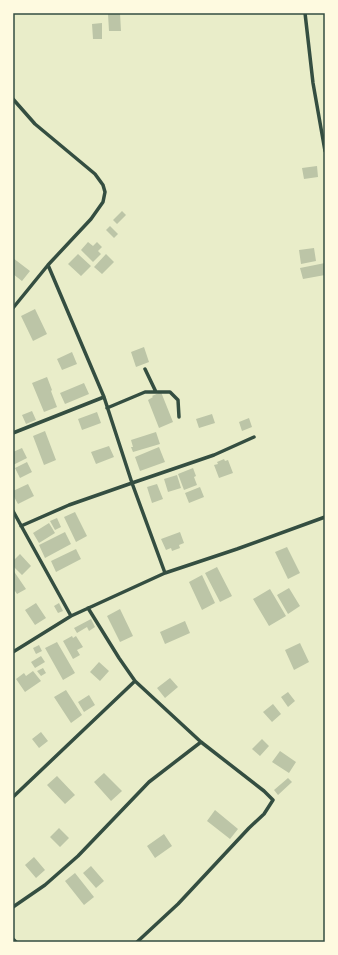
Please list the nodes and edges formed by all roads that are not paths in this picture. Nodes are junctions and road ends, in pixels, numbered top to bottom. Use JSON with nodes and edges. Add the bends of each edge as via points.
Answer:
{"nodes":[{"id":1,"x":305,"y":13,"type":"edge"},
{"id":2,"x":13,"y":99,"type":"edge"},
{"id":3,"x":325,"y":151,"type":"edge"},
{"id":4,"x":48,"y":265,"type":"junction"},
{"id":5,"x":13,"y":308,"type":"edge"},
{"id":6,"x":145,"y":369,"type":"dead end"},
{"id":7,"x":156,"y":392,"type":"junction"},
{"id":8,"x":104,"y":397,"type":"junction"},
{"id":9,"x":107,"y":408,"type":"junction"},
{"id":10,"x":179,"y":417,"type":"dead end"},
{"id":11,"x":13,"y":433,"type":"edge"},
{"id":12,"x":254,"y":437,"type":"dead end"},
{"id":13,"x":132,"y":483,"type":"junction"},
{"id":14,"x":13,"y":511,"type":"edge"},
{"id":15,"x":325,"y":516,"type":"edge"},
{"id":16,"x":21,"y":526,"type":"junction"},
{"id":17,"x":165,"y":573,"type":"junction"},
{"id":18,"x":88,"y":608,"type":"junction"},
{"id":19,"x":71,"y":616,"type":"junction"},
{"id":20,"x":13,"y":652,"type":"edge"},
{"id":21,"x":136,"y":681,"type":"junction"},
{"id":22,"x":201,"y":742,"type":"junction"},
{"id":23,"x":13,"y":797,"type":"edge"},
{"id":24,"x":13,"y":907,"type":"edge"},
{"id":25,"x":13,"y":939,"type":"edge"},
{"id":26,"x":16,"y":942,"type":"edge"},
{"id":27,"x":137,"y":942,"type":"edge"}],
"edges":[{"from":1,"to":3,"type":"street","via":[[313,83]]},
{"from":2,"to":4,"type":"street","via":[[35,124],[95,174],[105,192],[103,202],[91,220]]},
{"from":4,"to":5,"type":"street"},
{"from":4,"to":8,"type":"street"},
{"from":6,"to":7,"type":"street"},
{"from":7,"to":9,"type":"street","via":[[145,392]]},
{"from":7,"to":10,"type":"street","via":[[170,392],[178,400]]},
{"from":8,"to":9,"type":"street"},
{"from":8,"to":11,"type":"street"},
{"from":9,"to":13,"type":"street"},
{"from":12,"to":13,"type":"street","via":[[214,456]]},
{"from":13,"to":16,"type":"street","via":[[69,505]]},
{"from":13,"to":17,"type":"street"},
{"from":14,"to":16,"type":"street"},
{"from":15,"to":17,"type":"street"},
{"from":16,"to":19,"type":"street"},
{"from":17,"to":18,"type":"street"},
{"from":18,"to":19,"type":"street"},
{"from":18,"to":21,"type":"street","via":[[118,658]]},
{"from":19,"to":20,"type":"street"},
{"from":21,"to":22,"type":"street"},
{"from":21,"to":23,"type":"street"},
{"from":22,"to":24,"type":"street","via":[[149,782],[67,866]]},
{"from":22,"to":27,"type":"street","via":[[273,800],[264,814],[178,904]]},
{"from":25,"to":26,"type":"street"}]}
